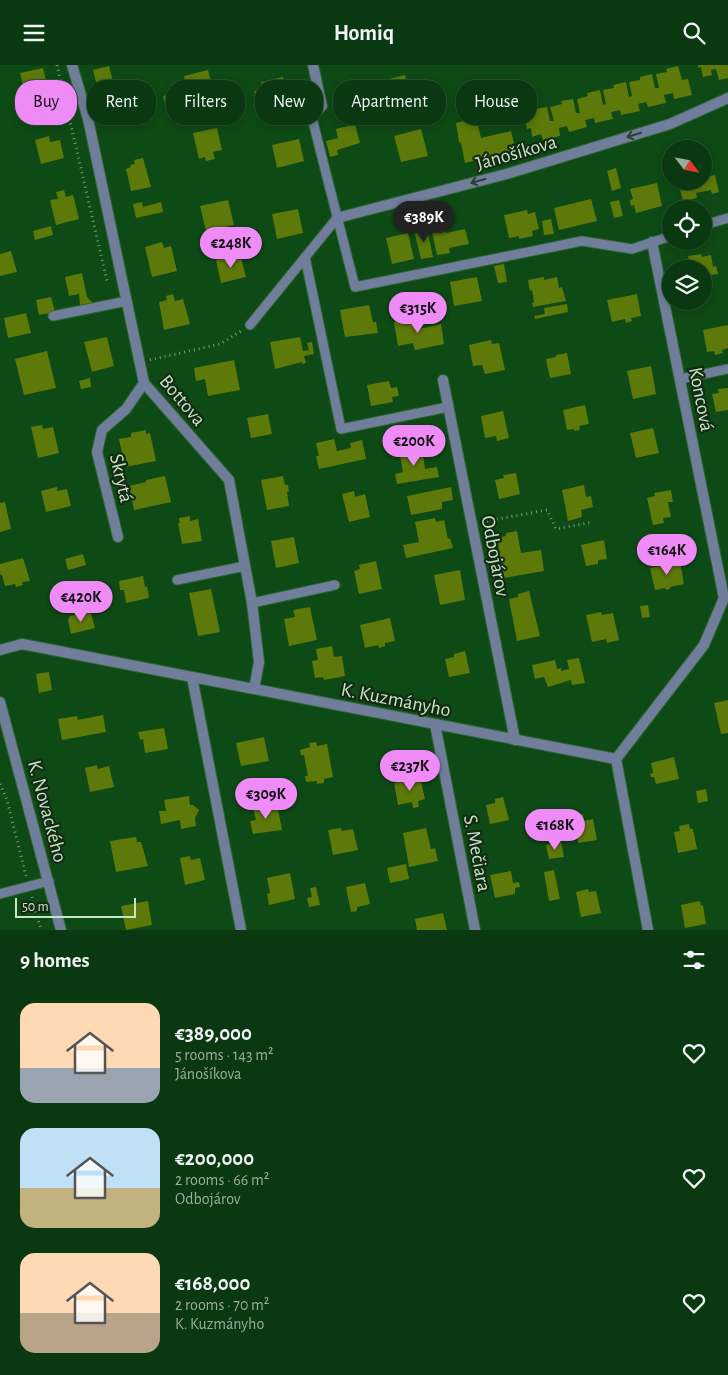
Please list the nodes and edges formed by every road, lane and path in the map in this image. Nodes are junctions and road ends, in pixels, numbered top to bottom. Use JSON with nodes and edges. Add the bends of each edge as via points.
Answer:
{"nodes":[{"id":1,"x":57,"y":65,"type":"edge"},
{"id":2,"x":72,"y":65,"type":"edge"},
{"id":3,"x":313,"y":65,"type":"edge"},
{"id":4,"x":316,"y":80,"type":"edge"},
{"id":5,"x":728,"y":98,"type":"edge"},
{"id":6,"x":314,"y":125,"type":"edge"},
{"id":7,"x":337,"y":218,"type":"junction"},
{"id":8,"x":728,"y":218,"type":"edge"},
{"id":9,"x":712,"y":223,"type":"edge"},
{"id":10,"x":662,"y":239,"type":"edge"},
{"id":11,"x":652,"y":242,"type":"junction"},
{"id":12,"x":305,"y":257,"type":"junction"},
{"id":13,"x":126,"y":301,"type":"junction"},
{"id":14,"x":113,"y":303,"type":"junction"},
{"id":15,"x":53,"y":316,"type":"dead end"},
{"id":16,"x":250,"y":325,"type":"joint"},
{"id":17,"x":140,"y":363,"type":"junction"},
{"id":18,"x":728,"y":369,"type":"edge"},
{"id":19,"x":680,"y":379,"type":"junction"},
{"id":20,"x":443,"y":380,"type":"dead end"},
{"id":21,"x":144,"y":383,"type":"junction"},
{"id":22,"x":448,"y":407,"type":"junction"},
{"id":23,"x":593,"y":522,"type":"dead end"},
{"id":24,"x":472,"y":524,"type":"junction"},
{"id":25,"x":118,"y":537,"type":"dead end"},
{"id":26,"x":245,"y":567,"type":"junction"},
{"id":27,"x":177,"y":580,"type":"dead end"},
{"id":28,"x":335,"y":585,"type":"dead end"},
{"id":29,"x":252,"y":603,"type":"junction"},
{"id":30,"x":0,"y":650,"type":"edge"},
{"id":31,"x":192,"y":677,"type":"junction"},
{"id":32,"x":254,"y":689,"type":"junction"},
{"id":33,"x":0,"y":702,"type":"edge"},
{"id":34,"x":435,"y":724,"type":"junction"},
{"id":35,"x":515,"y":740,"type":"junction"},
{"id":36,"x":616,"y":759,"type":"junction"},
{"id":37,"x":0,"y":785,"type":"edge"},
{"id":38,"x":49,"y":881,"type":"junction"},
{"id":39,"x":29,"y":887,"type":"junction"},
{"id":40,"x":0,"y":894,"type":"edge"},
{"id":41,"x":41,"y":930,"type":"edge"},
{"id":42,"x":62,"y":930,"type":"edge"},
{"id":43,"x":241,"y":930,"type":"edge"},
{"id":44,"x":475,"y":930,"type":"edge"},
{"id":45,"x":648,"y":930,"type":"edge"}],
"edges":[{"from":1,"to":14,"type":"path"},
{"from":2,"to":13,"type":"street","name":"Bottova","via":[[88,119]]},
{"from":3,"to":4,"type":"street"},
{"from":5,"to":7,"type":"street","name":"Jánošíkova","one_way":true,"via":[[670,124],[539,164]]},
{"from":6,"to":7,"type":"lane"},
{"from":7,"to":11,"type":"lane","via":[[355,287],[582,241],[632,249]]},
{"from":7,"to":12,"type":"lane"},
{"from":8,"to":9,"type":"lane"},
{"from":10,"to":11,"type":"lane"},
{"from":11,"to":19,"type":"street","name":"Koncová"},
{"from":12,"to":16,"type":"lane"},
{"from":12,"to":22,"type":"lane","via":[[340,429]]},
{"from":13,"to":14,"type":"lane"},
{"from":13,"to":17,"type":"street","name":"Bottova"},
{"from":14,"to":15,"type":"lane"},
{"from":16,"to":17,"type":"path","via":[[220,344]]},
{"from":17,"to":21,"type":"street","name":"Bottova"},
{"from":18,"to":19,"type":"lane"},
{"from":19,"to":36,"type":"street","name":"Koncová","via":[[724,598],[704,645]]},
{"from":20,"to":22,"type":"street","name":"Odbojárov"},
{"from":21,"to":25,"type":"street","name":"Skrytá","via":[[126,409],[102,430],[97,452]]},
{"from":21,"to":26,"type":"street","name":"Bottova","via":[[229,480]]},
{"from":22,"to":24,"type":"street","name":"Odbojárov"},
{"from":23,"to":24,"type":"path","via":[[556,529],[547,510]]},
{"from":24,"to":35,"type":"street","name":"Odbojárov"},
{"from":26,"to":27,"type":"lane"},
{"from":26,"to":29,"type":"street","name":"Bottova"},
{"from":28,"to":29,"type":"lane"},
{"from":29,"to":32,"type":"street","name":"Bottova","via":[[259,662]]},
{"from":30,"to":31,"type":"street","name":"K. Kuzmányho","via":[[22,644]]},
{"from":31,"to":32,"type":"street","name":"K. Kuzmányho"},
{"from":31,"to":43,"type":"street"},
{"from":32,"to":34,"type":"street","name":"K. Kuzmányho"},
{"from":33,"to":38,"type":"street","name":"K. Novackého"},
{"from":34,"to":35,"type":"street","name":"K. Kuzmányho"},
{"from":34,"to":44,"type":"street","name":"S. Mečiara"},
{"from":35,"to":36,"type":"street","name":"K. Kuzmányho"},
{"from":36,"to":45,"type":"street"},
{"from":37,"to":39,"type":"path","via":[[7,800]]},
{"from":38,"to":39,"type":"lane"},
{"from":38,"to":42,"type":"street","name":"K. Novackého"},
{"from":39,"to":40,"type":"lane"},
{"from":39,"to":41,"type":"path"}]}
